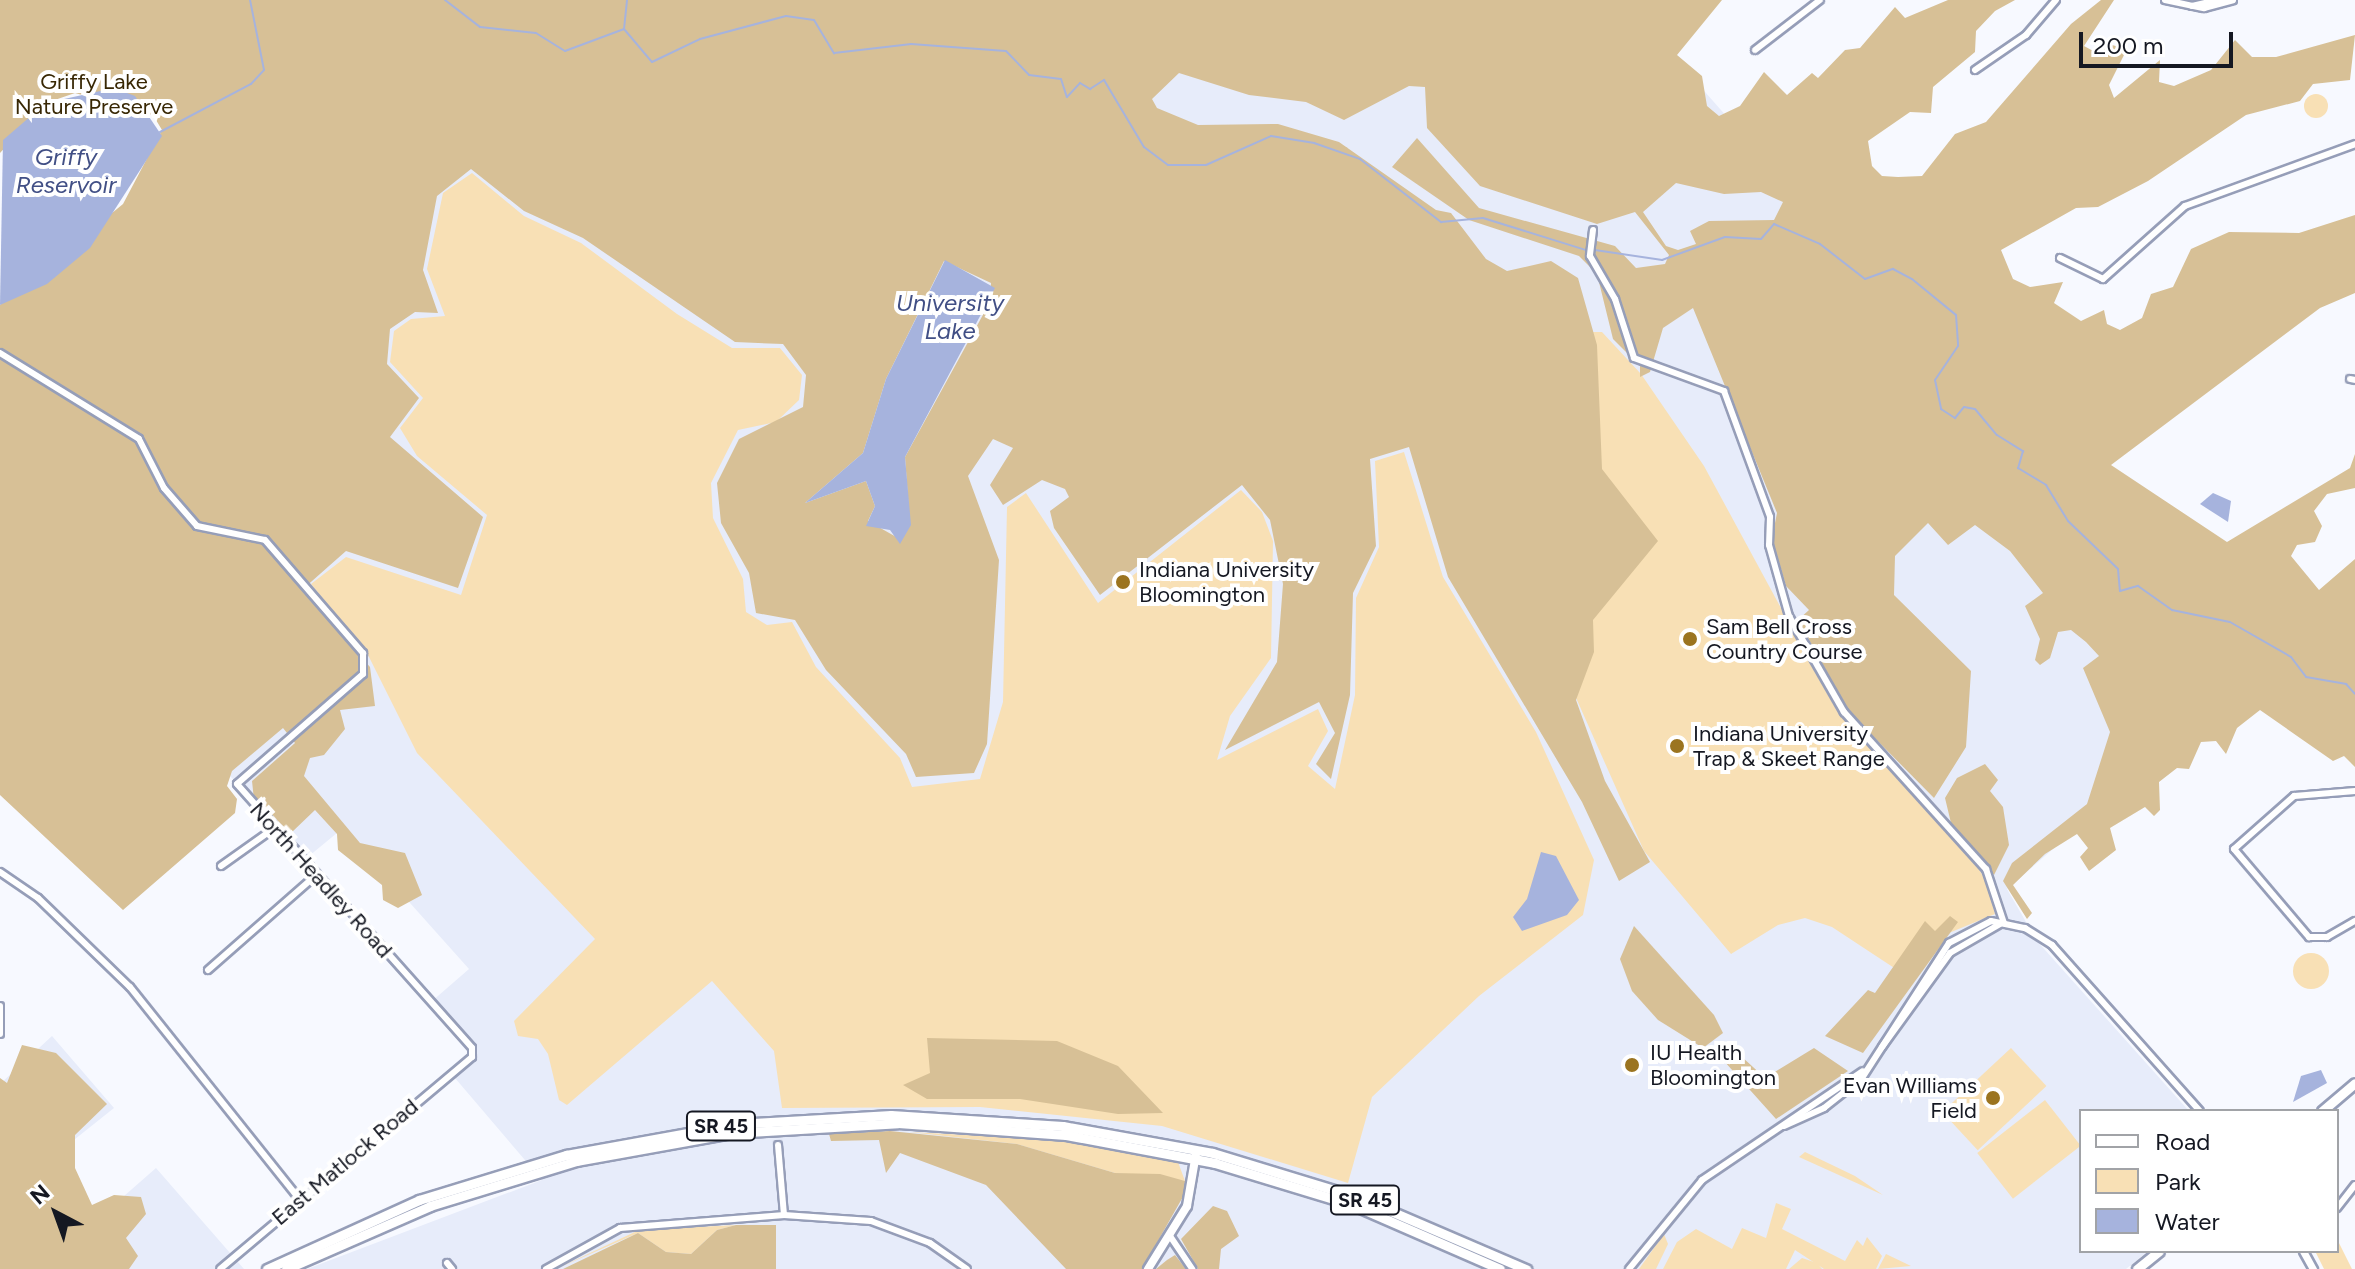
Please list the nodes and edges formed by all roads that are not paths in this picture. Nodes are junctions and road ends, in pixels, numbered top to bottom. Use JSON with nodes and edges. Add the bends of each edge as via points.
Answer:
{"nodes":[{"id":1,"x":1820,"y":0,"type":"edge"},
{"id":2,"x":2056,"y":0,"type":"edge"},
{"id":3,"x":2165,"y":0,"type":"edge"},
{"id":4,"x":2219,"y":0,"type":"edge"},
{"id":5,"x":2233,"y":0,"type":"edge"},
{"id":6,"x":2191,"y":6,"type":"junction"},
{"id":7,"x":1755,"y":50,"type":"dead end"},
{"id":8,"x":1975,"y":70,"type":"dead end"},
{"id":9,"x":2355,"y":144,"type":"edge"},
{"id":10,"x":1593,"y":230,"type":"dead end"},
{"id":11,"x":2060,"y":258,"type":"dead end"},
{"id":12,"x":0,"y":353,"type":"edge"},
{"id":13,"x":2355,"y":791,"type":"edge"},
{"id":14,"x":273,"y":829,"type":"junction"},
{"id":15,"x":221,"y":866,"type":"dead end"},
{"id":16,"x":0,"y":872,"type":"edge"},
{"id":17,"x":316,"y":875,"type":"junction"},
{"id":18,"x":2355,"y":921,"type":"edge"},
{"id":19,"x":2002,"y":923,"type":"junction"},
{"id":20,"x":208,"y":970,"type":"dead end"},
{"id":21,"x":0,"y":1006,"type":"edge"},
{"id":22,"x":0,"y":1034,"type":"edge"},
{"id":23,"x":472,"y":1057,"type":"joint"},
{"id":24,"x":2355,"y":1083,"type":"edge"},
{"id":25,"x":2198,"y":1109,"type":"edge"},
{"id":26,"x":2324,"y":1109,"type":"edge"},
{"id":27,"x":777,"y":1124,"type":"junction"},
{"id":28,"x":778,"y":1145,"type":"dead end"},
{"id":29,"x":1196,"y":1154,"type":"junction"},
{"id":30,"x":2355,"y":1185,"type":"edge"},
{"id":31,"x":300,"y":1200,"type":"junction"},
{"id":32,"x":2339,"y":1205,"type":"edge"},
{"id":33,"x":784,"y":1215,"type":"junction"},
{"id":34,"x":1170,"y":1236,"type":"junction"},
{"id":35,"x":2157,"y":1253,"type":"edge"},
{"id":36,"x":220,"y":1269,"type":"edge"},
{"id":37,"x":267,"y":1269,"type":"edge"},
{"id":38,"x":286,"y":1269,"type":"edge"},
{"id":39,"x":546,"y":1269,"type":"edge"},
{"id":40,"x":967,"y":1269,"type":"edge"},
{"id":41,"x":1148,"y":1269,"type":"edge"},
{"id":42,"x":1192,"y":1269,"type":"edge"},
{"id":43,"x":1500,"y":1269,"type":"edge"},
{"id":44,"x":1526,"y":1269,"type":"edge"},
{"id":45,"x":1629,"y":1269,"type":"edge"},
{"id":46,"x":2137,"y":1269,"type":"edge"}],
"edges":[{"from":1,"to":7,"type":"street"},
{"from":2,"to":8,"type":"street","via":[[2026,35]]},
{"from":3,"to":6,"type":"street"},
{"from":4,"to":6,"type":"street"},
{"from":5,"to":6,"type":"street"},
{"from":9,"to":11,"type":"street","via":[[2180,209],[2103,279]]},
{"from":10,"to":19,"type":"street","via":[[1590,256],[1615,299],[1634,358],[1724,391],[1770,517],[1769,545],[1789,616],[1844,712],[1992,878]]},
{"from":12,"to":14,"type":"street","name":"North Headley Road","via":[[49,389],[135,436],[167,492],[197,526],[265,540],[363,653],[363,674],[239,776],[239,790]]},
{"from":13,"to":18,"type":"street","via":[[2294,796],[2234,849],[2309,937],[2324,938]]},
{"from":14,"to":15,"type":"street"},
{"from":14,"to":17,"type":"street","name":"North Headley Road"},
{"from":16,"to":31,"type":"street","via":[[38,898],[130,987]]},
{"from":17,"to":20,"type":"street"},
{"from":17,"to":23,"type":"street","name":"North Headley Road","via":[[455,1027]]},
{"from":19,"to":25,"type":"street","via":[[2052,945]]},
{"from":19,"to":45,"type":"street","via":[[1950,953],[1835,1101],[1784,1126],[1688,1193]]},
{"from":21,"to":22,"type":"street"},
{"from":23,"to":31,"type":"street","name":"East Matlock Road"},
{"from":24,"to":26,"type":"main road"},
{"from":27,"to":29,"type":"main road","number":"SR 45","via":[[996,1127]]},
{"from":27,"to":37,"type":"main road","number":"SR 45","via":[[649,1137],[520,1167],[407,1205]]},
{"from":27,"to":38,"type":"main road","number":"SR 45","via":[[530,1174],[418,1210]]},
{"from":28,"to":33,"type":"street"},
{"from":29,"to":34,"type":"main road","via":[[1187,1206]]},
{"from":29,"to":43,"type":"main road","number":"SR 45","via":[[1343,1201]]},
{"from":29,"to":44,"type":"main road","number":"SR 45","via":[[1360,1198]]},
{"from":30,"to":32,"type":"street"},
{"from":31,"to":36,"type":"street","name":"East Matlock Road"},
{"from":33,"to":39,"type":"street","via":[[620,1228]]},
{"from":33,"to":40,"type":"street","via":[[871,1221],[930,1243]]},
{"from":34,"to":41,"type":"main road"},
{"from":34,"to":42,"type":"street"},
{"from":35,"to":46,"type":"main road"}]}
